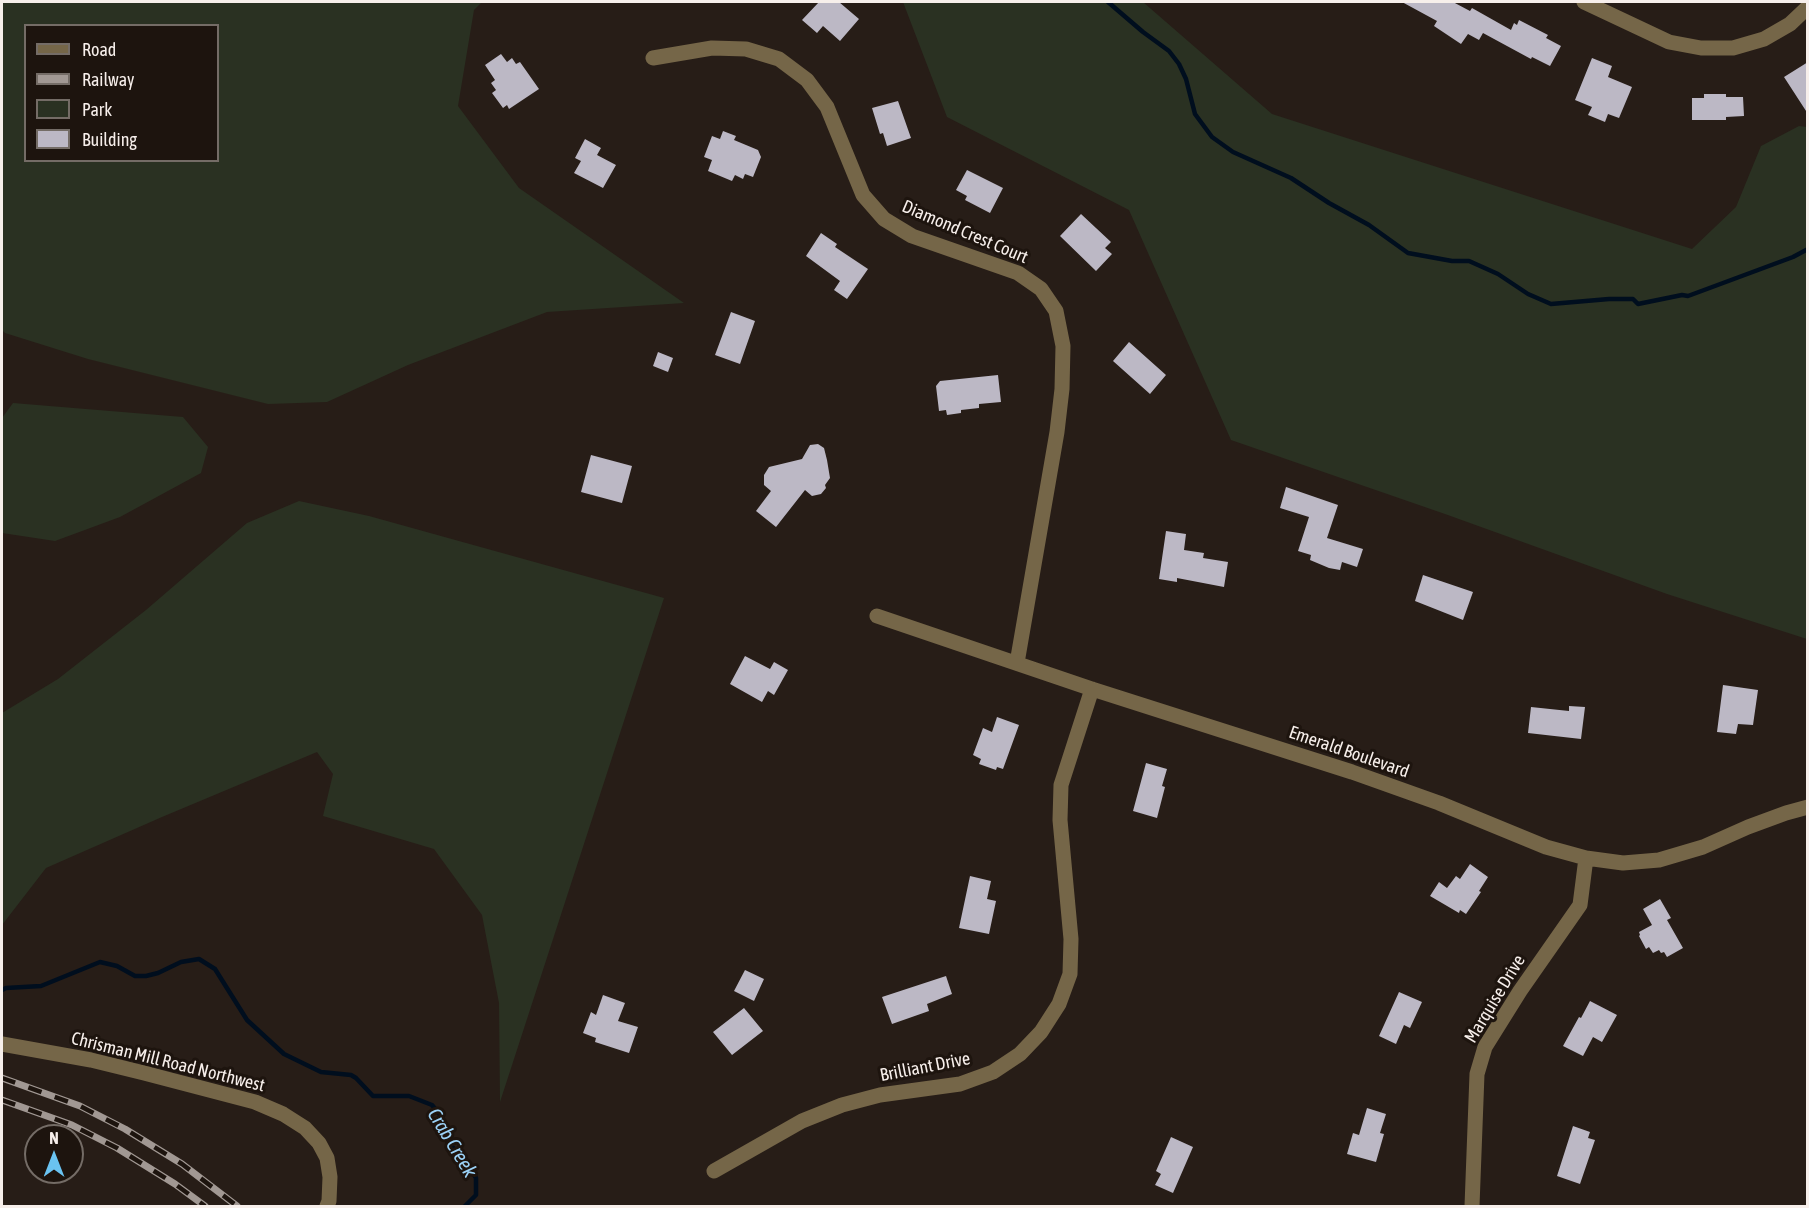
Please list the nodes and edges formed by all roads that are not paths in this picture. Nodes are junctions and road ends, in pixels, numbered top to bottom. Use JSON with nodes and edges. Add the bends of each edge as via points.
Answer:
{"nodes":[{"id":1,"x":1584,"y":2,"type":"edge"},
{"id":2,"x":1808,"y":7,"type":"edge"},
{"id":3,"x":653,"y":58,"type":"dead end"},
{"id":4,"x":877,"y":616,"type":"dead end"},
{"id":5,"x":1017,"y":663,"type":"junction"},
{"id":6,"x":1092,"y":688,"type":"junction"},
{"id":7,"x":1808,"y":807,"type":"edge"},
{"id":8,"x":1586,"y":858,"type":"junction"},
{"id":9,"x":2,"y":1044,"type":"edge"},
{"id":10,"x":714,"y":1171,"type":"dead end"},
{"id":11,"x":327,"y":1206,"type":"edge"},
{"id":12,"x":1472,"y":1206,"type":"edge"}],
"edges":[{"from":1,"to":2,"type":"street","via":[[1669,42],[1701,48],[1733,48],[1764,39],[1790,24]]},
{"from":3,"to":5,"type":"street","name":"Diamond Crest Court","via":[[712,48],[746,49],[779,59],[807,80],[827,107],[862,195],[884,219],[912,236],[1018,273],[1041,289],[1056,310],[1063,346],[1060,399]]},
{"from":4,"to":5,"type":"street","name":"Emerald Boulevard"},
{"from":5,"to":6,"type":"street","name":"Emerald Boulevard"},
{"from":6,"to":8,"type":"street","name":"Emerald Boulevard","via":[[1353,772],[1546,847]]},
{"from":6,"to":10,"type":"street","name":"Brilliant Drive","via":[[1061,785],[1070,974],[1059,1004],[1041,1032],[1020,1054],[993,1072],[960,1084],[879,1095],[842,1105],[802,1122]]},
{"from":7,"to":8,"type":"street","name":"Emerald Boulevard","via":[[1659,860],[1623,863]]},
{"from":8,"to":12,"type":"street","name":"Marquise Drive","via":[[1580,905],[1485,1047],[1477,1074]]},
{"from":9,"to":11,"type":"street","name":"Chrisman Mill Road Northwest","via":[[144,1073],[255,1102],[283,1114],[305,1128],[327,1158]]}]}
